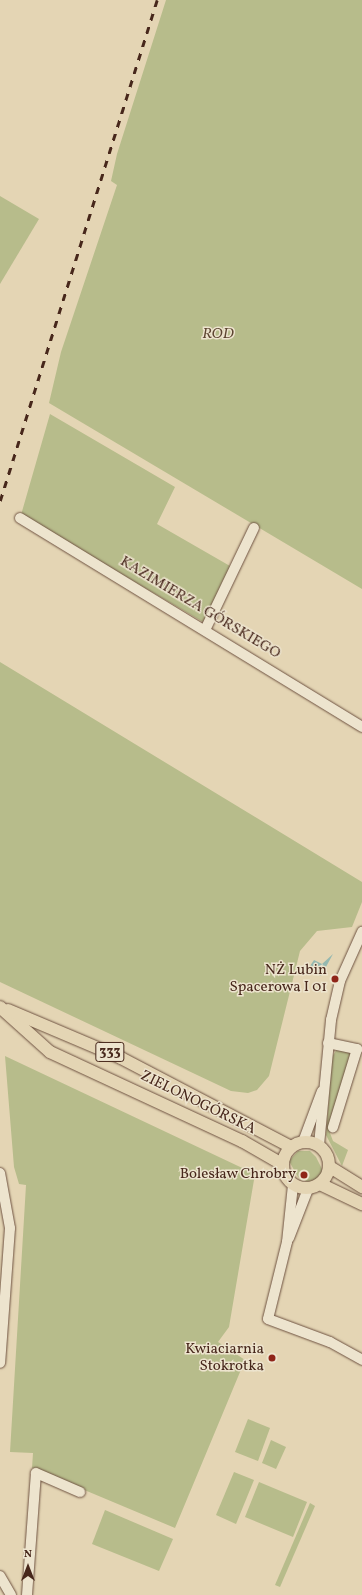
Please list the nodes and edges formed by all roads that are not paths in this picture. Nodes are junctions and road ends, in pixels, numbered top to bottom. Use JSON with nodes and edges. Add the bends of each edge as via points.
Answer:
{"nodes":[{"id":1,"x":20,"y":518,"type":"dead end"},
{"id":2,"x":254,"y":528,"type":"dead end"},
{"id":3,"x":206,"y":628,"type":"junction"},
{"id":4,"x":362,"y":727,"type":"edge"},
{"id":5,"x":362,"y":932,"type":"edge"},
{"id":6,"x":0,"y":1007,"type":"edge"},
{"id":7,"x":328,"y":1043,"type":"junction"},
{"id":8,"x":324,"y":1087,"type":"junction"},
{"id":9,"x":333,"y":1127,"type":"dead end"},
{"id":10,"x":303,"y":1142,"type":"junction"},
{"id":11,"x":318,"y":1145,"type":"junction"},
{"id":12,"x":291,"y":1147,"type":"junction"},
{"id":13,"x":282,"y":1164,"type":"junction"},
{"id":14,"x":330,"y":1167,"type":"junction"},
{"id":15,"x":0,"y":1173,"type":"edge"},
{"id":16,"x":320,"y":1184,"type":"junction"},
{"id":17,"x":293,"y":1185,"type":"junction"},
{"id":18,"x":362,"y":1187,"type":"edge"},
{"id":19,"x":308,"y":1189,"type":"junction"},
{"id":20,"x":1,"y":1192,"type":"edge"},
{"id":21,"x":362,"y":1204,"type":"edge"},
{"id":22,"x":287,"y":1242,"type":"junction"},
{"id":23,"x":362,"y":1360,"type":"edge"},
{"id":24,"x":0,"y":1362,"type":"edge"},
{"id":25,"x":80,"y":1492,"type":"dead end"},
{"id":26,"x":2,"y":1580,"type":"edge"},
{"id":27,"x":6,"y":1595,"type":"edge"},
{"id":28,"x":11,"y":1595,"type":"edge"},
{"id":29,"x":27,"y":1595,"type":"edge"}],
"edges":[{"from":1,"to":3,"type":"street","name":"KAZIMIERZA GÓRSKIEGO"},
{"from":2,"to":3,"type":"street"},
{"from":3,"to":4,"type":"street","name":"KAZIMIERZA GÓRSKIEGO"},
{"from":5,"to":7,"type":"street","via":[[340,981]]},
{"from":6,"to":12,"type":"main road","name":"ZIELONOGÓRSKA","number":"333","via":[[121,1058]]},
{"from":6,"to":13,"type":"main road","name":"ZIELONOGÓRSKA","number":"333","via":[[50,1052],[242,1141]]},
{"from":7,"to":8,"type":"street"},
{"from":7,"to":9,"type":"street","via":[[357,1049]]},
{"from":8,"to":10,"type":"street"},
{"from":8,"to":11,"type":"street"},
{"from":10,"to":11,"type":"main road"},
{"from":10,"to":12,"type":"main road"},
{"from":11,"to":14,"type":"main road"},
{"from":12,"to":13,"type":"main road"},
{"from":13,"to":17,"type":"main road"},
{"from":14,"to":16,"type":"main road"},
{"from":14,"to":18,"type":"main road"},
{"from":15,"to":20,"type":"street"},
{"from":16,"to":19,"type":"main road"},
{"from":16,"to":21,"type":"main road"},
{"from":17,"to":19,"type":"main road"},
{"from":17,"to":22,"type":"street"},
{"from":19,"to":22,"type":"street"},
{"from":20,"to":24,"type":"street","via":[[10,1228]]},
{"from":22,"to":23,"type":"street","via":[[268,1319],[330,1342]]},
{"from":25,"to":29,"type":"street","via":[[36,1473]]},
{"from":26,"to":27,"type":"street"},
{"from":26,"to":28,"type":"street"}]}
